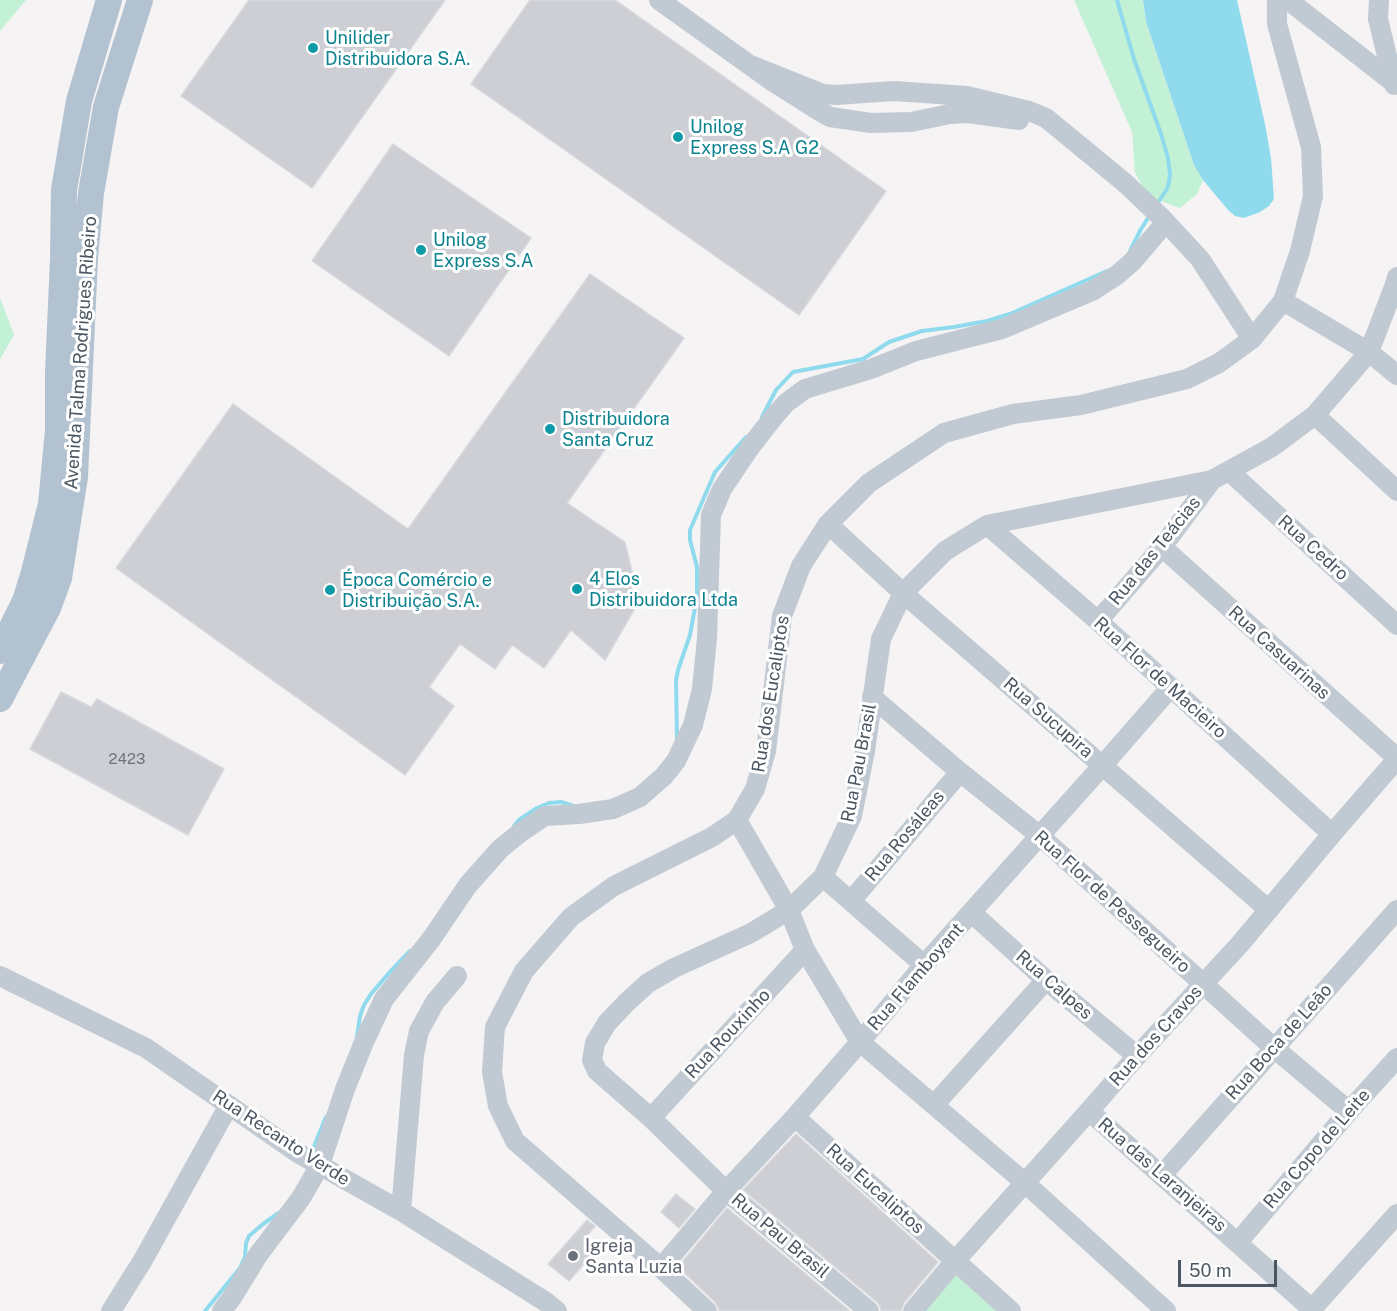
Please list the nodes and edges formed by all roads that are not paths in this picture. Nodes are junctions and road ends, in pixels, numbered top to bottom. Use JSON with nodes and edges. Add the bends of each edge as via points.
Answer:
{"nodes":[{"id":1,"x":109,"y":0,"type":"edge"},
{"id":2,"x":140,"y":0,"type":"edge"},
{"id":3,"x":659,"y":0,"type":"edge"},
{"id":4,"x":1277,"y":0,"type":"edge"},
{"id":5,"x":1288,"y":0,"type":"edge"},
{"id":6,"x":1379,"y":0,"type":"edge"},
{"id":7,"x":753,"y":66,"type":"junction"},
{"id":8,"x":1395,"y":88,"type":"edge"},
{"id":9,"x":860,"y":93,"type":"junction"},
{"id":10,"x":861,"y":122,"type":"junction"},
{"id":11,"x":1054,"y":124,"type":"junction"},
{"id":12,"x":1164,"y":220,"type":"junction"},
{"id":13,"x":1396,"y":283,"type":"edge"},
{"id":14,"x":1283,"y":301,"type":"junction"},
{"id":15,"x":1252,"y":339,"type":"junction"},
{"id":16,"x":1369,"y":352,"type":"junction"},
{"id":17,"x":1397,"y":375,"type":"edge"},
{"id":18,"x":1315,"y":415,"type":"junction"},
{"id":19,"x":1221,"y":476,"type":"junction"},
{"id":20,"x":1397,"y":491,"type":"edge"},
{"id":21,"x":828,"y":524,"type":"junction"},
{"id":22,"x":987,"y":525,"type":"junction"},
{"id":23,"x":1162,"y":547,"type":"junction"},
{"id":24,"x":903,"y":592,"type":"junction"},
{"id":25,"x":1098,"y":621,"type":"junction"},
{"id":26,"x":1397,"y":625,"type":"edge"},
{"id":27,"x":0,"y":651,"type":"edge"},
{"id":28,"x":1171,"y":687,"type":"junction"},
{"id":29,"x":873,"y":697,"type":"junction"},
{"id":30,"x":0,"y":699,"type":"edge"},
{"id":31,"x":1397,"y":759,"type":"edge"},
{"id":32,"x":1103,"y":765,"type":"junction"},
{"id":33,"x":960,"y":772,"type":"junction"},
{"id":34,"x":737,"y":820,"type":"junction"},
{"id":35,"x":1332,"y":834,"type":"junction"},
{"id":36,"x":1040,"y":836,"type":"junction"},
{"id":37,"x":823,"y":877,"type":"junction"},
{"id":38,"x":850,"y":901,"type":"junction"},
{"id":39,"x":789,"y":910,"type":"junction"},
{"id":40,"x":1269,"y":910,"type":"junction"},
{"id":41,"x":1397,"y":910,"type":"edge"},
{"id":42,"x":972,"y":913,"type":"junction"},
{"id":43,"x":805,"y":950,"type":"junction"},
{"id":44,"x":924,"y":965,"type":"junction"},
{"id":45,"x":0,"y":976,"type":"edge"},
{"id":46,"x":457,"y":976,"type":"dead end"},
{"id":47,"x":1046,"y":980,"type":"junction"},
{"id":48,"x":1203,"y":984,"type":"junction"},
{"id":49,"x":861,"y":1042,"type":"junction"},
{"id":50,"x":1274,"y":1048,"type":"junction"},
{"id":51,"x":1137,"y":1056,"type":"junction"},
{"id":52,"x":1397,"y":1058,"type":"edge"},
{"id":53,"x":229,"y":1105,"type":"junction"},
{"id":54,"x":934,"y":1105,"type":"junction"},
{"id":55,"x":1089,"y":1111,"type":"junction"},
{"id":56,"x":1349,"y":1111,"type":"junction"},
{"id":57,"x":795,"y":1117,"type":"junction"},
{"id":58,"x":651,"y":1118,"type":"junction"},
{"id":59,"x":311,"y":1160,"type":"junction"},
{"id":60,"x":1162,"y":1175,"type":"junction"},
{"id":61,"x":1024,"y":1182,"type":"junction"},
{"id":62,"x":726,"y":1191,"type":"junction"},
{"id":63,"x":400,"y":1211,"type":"junction"},
{"id":64,"x":1397,"y":1214,"type":"edge"},
{"id":65,"x":1238,"y":1242,"type":"junction"},
{"id":66,"x":955,"y":1261,"type":"junction"},
{"id":67,"x":661,"y":1268,"type":"junction"},
{"id":68,"x":1313,"y":1310,"type":"edge"},
{"id":69,"x":111,"y":1311,"type":"edge"},
{"id":70,"x":222,"y":1311,"type":"edge"},
{"id":71,"x":557,"y":1311,"type":"edge"},
{"id":72,"x":707,"y":1311,"type":"edge"},
{"id":73,"x":869,"y":1311,"type":"edge"},
{"id":74,"x":913,"y":1311,"type":"edge"},
{"id":75,"x":1011,"y":1311,"type":"edge"},
{"id":76,"x":1166,"y":1311,"type":"edge"}],
"edges":[{"from":1,"to":27,"type":"main road","name":"Avenida Talma Rodrigues Ribeiro","via":[[79,101],[64,190],[58,430],[51,504],[25,601]]},
{"from":2,"to":30,"type":"main road","name":"Avenida Talma Rodrigues Ribeiro","via":[[106,107],[91,193],[75,477],[59,578],[48,608]]},
{"from":3,"to":7,"type":"street"},
{"from":4,"to":14,"type":"street","name":"Rua dos Eucaliptos","via":[[1277,24],[1311,147],[1313,196]]},
{"from":5,"to":8,"type":"street"},
{"from":6,"to":8,"type":"street","via":[[1378,19]]},
{"from":7,"to":9,"type":"street","via":[[823,94]]},
{"from":7,"to":10,"type":"street","via":[[830,117]]},
{"from":9,"to":10,"type":"street"},
{"from":9,"to":11,"type":"street","via":[[967,96],[1039,114]]},
{"from":10,"to":11,"type":"street","via":[[911,122],[968,113]]},
{"from":11,"to":12,"type":"street"},
{"from":12,"to":15,"type":"street","via":[[1200,260]]},
{"from":12,"to":59,"type":"street","via":[[1132,262],[1092,291],[1002,329],[916,351],[805,389],[786,403],[722,489],[711,515],[702,688],[693,725],[676,761],[640,797],[613,809],[545,816],[500,849],[468,885],[384,999]]},
{"from":13,"to":16,"type":"street","name":"Rua Pau Brasil"},
{"from":14,"to":15,"type":"street","name":"Rua dos Eucaliptos"},
{"from":14,"to":16,"type":"street"},
{"from":15,"to":21,"type":"street","name":"Rua dos Eucaliptos","via":[[1219,363],[1187,379],[1082,405],[1013,414],[944,433],[869,483]]},
{"from":16,"to":17,"type":"street"},
{"from":16,"to":18,"type":"street","name":"Rua Pau Brasil"},
{"from":18,"to":19,"type":"street","name":"Rua Pau Brasil","via":[[1272,447]]},
{"from":18,"to":20,"type":"street"},
{"from":19,"to":22,"type":"street","name":"Rua Pau Brasil"},
{"from":19,"to":23,"type":"street","name":"Rua das Teácias"},
{"from":19,"to":26,"type":"street","name":"Rua Cedro"},
{"from":21,"to":24,"type":"street","name":"Rua Sucupira"},
{"from":21,"to":34,"type":"street","name":"Rua dos Eucaliptos","via":[[801,566],[782,616],[766,751],[756,789]]},
{"from":22,"to":24,"type":"street","name":"Rua Pau Brasil","via":[[945,551]]},
{"from":22,"to":25,"type":"street","name":"Rua Flor de Macieiro"},
{"from":23,"to":25,"type":"street","name":"Rua das Teácias"},
{"from":23,"to":31,"type":"street","name":"Rua Casuarinas"},
{"from":24,"to":29,"type":"street","name":"Rua Pau Brasil","via":[[881,639]]},
{"from":24,"to":32,"type":"street","name":"Rua Sucupira"},
{"from":25,"to":28,"type":"street","name":"Rua Flor de Macieiro"},
{"from":28,"to":32,"type":"street","name":"Rua Flamboyant"},
{"from":28,"to":35,"type":"street","name":"Rua Flor de Macieiro"},
{"from":29,"to":33,"type":"street","name":"Rua Flor de Pessegueiro"},
{"from":29,"to":37,"type":"street","name":"Rua Pau Brasil","via":[[852,816]]},
{"from":31,"to":35,"type":"street","name":"Rua dos Cravos"},
{"from":32,"to":36,"type":"street","name":"Rua Flamboyant"},
{"from":32,"to":40,"type":"street","name":"Rua Sucupira"},
{"from":33,"to":36,"type":"street","name":"Rua Flor de Pessegueiro"},
{"from":33,"to":38,"type":"street","name":"Rua Rosáleas"},
{"from":34,"to":39,"type":"street"},
{"from":34,"to":67,"type":"street","name":"Rua dos Eucaliptos","via":[[712,837],[614,886],[571,917],[524,971],[495,1027],[492,1072],[498,1106],[515,1141]]},
{"from":35,"to":40,"type":"street","name":"Rua dos Cravos"},
{"from":36,"to":42,"type":"street","name":"Rua Flamboyant"},
{"from":36,"to":48,"type":"street","name":"Rua Flor de Pessegueiro"},
{"from":37,"to":38,"type":"street"},
{"from":37,"to":39,"type":"street","name":"Rua Pau Brasil"},
{"from":38,"to":44,"type":"street"},
{"from":39,"to":43,"type":"street"},
{"from":39,"to":58,"type":"street","name":"Rua Pau Brasil","via":[[752,933],[648,983],[607,1023],[595,1043],[592,1060],[597,1071]]},
{"from":40,"to":48,"type":"street","name":"Rua dos Cravos"},
{"from":41,"to":50,"type":"street","name":"Rua Boca de Leão"},
{"from":42,"to":44,"type":"street","name":"Rua Flamboyant"},
{"from":42,"to":47,"type":"street","name":"Rua Calpes"},
{"from":43,"to":49,"type":"street"},
{"from":43,"to":58,"type":"street","name":"Rua Rouxinho"},
{"from":44,"to":49,"type":"street","name":"Rua Flamboyant"},
{"from":45,"to":53,"type":"street","name":"Rua Recanto Verde","via":[[146,1048]]},
{"from":46,"to":63,"type":"street","via":[[418,1031]]},
{"from":47,"to":51,"type":"street","name":"Rua Calpes"},
{"from":47,"to":54,"type":"street"},
{"from":48,"to":50,"type":"street","name":"Rua Flor de Pessegueiro"},
{"from":48,"to":51,"type":"street","name":"Rua dos Cravos"},
{"from":49,"to":54,"type":"street"},
{"from":49,"to":57,"type":"street","name":"Rua Flamboyant"},
{"from":50,"to":56,"type":"street","name":"Rua Flor de Pessegueiro"},
{"from":50,"to":60,"type":"street","name":"Rua Boca de Leão"},
{"from":51,"to":55,"type":"street","name":"Rua dos Cravos"},
{"from":52,"to":56,"type":"street","name":"Rua Copo de Leite"},
{"from":53,"to":59,"type":"street","name":"Rua Recanto Verde"},
{"from":53,"to":69,"type":"street"},
{"from":54,"to":61,"type":"street"},
{"from":55,"to":60,"type":"street","name":"Rua das Laranjeiras"},
{"from":55,"to":61,"type":"street","name":"Rua dos Cravos"},
{"from":56,"to":65,"type":"street","name":"Rua Copo de Leite"},
{"from":57,"to":62,"type":"street","name":"Rua Flamboyant"},
{"from":57,"to":66,"type":"street","name":"Rua Eucaliptos"},
{"from":58,"to":62,"type":"street","name":"Rua Pau Brasil"},
{"from":59,"to":63,"type":"street","name":"Rua Recanto Verde"},
{"from":59,"to":70,"type":"street","via":[[301,1198]]},
{"from":60,"to":65,"type":"street","name":"Rua das Laranjeiras"},
{"from":61,"to":66,"type":"street","name":"Rua dos Cravos"},
{"from":61,"to":76,"type":"street"},
{"from":62,"to":67,"type":"street","name":"Rua Flamboyant"},
{"from":62,"to":73,"type":"street","name":"Rua Pau Brasil"},
{"from":63,"to":71,"type":"street","name":"Rua Recanto Verde"},
{"from":64,"to":68,"type":"street"},
{"from":65,"to":68,"type":"street","name":"Rua das Laranjeiras"},
{"from":66,"to":74,"type":"street","name":"Rua dos Cravos"},
{"from":66,"to":75,"type":"street","name":"Rua Eucaliptos"},
{"from":67,"to":72,"type":"street","name":"Rua dos Eucaliptos"}]}
